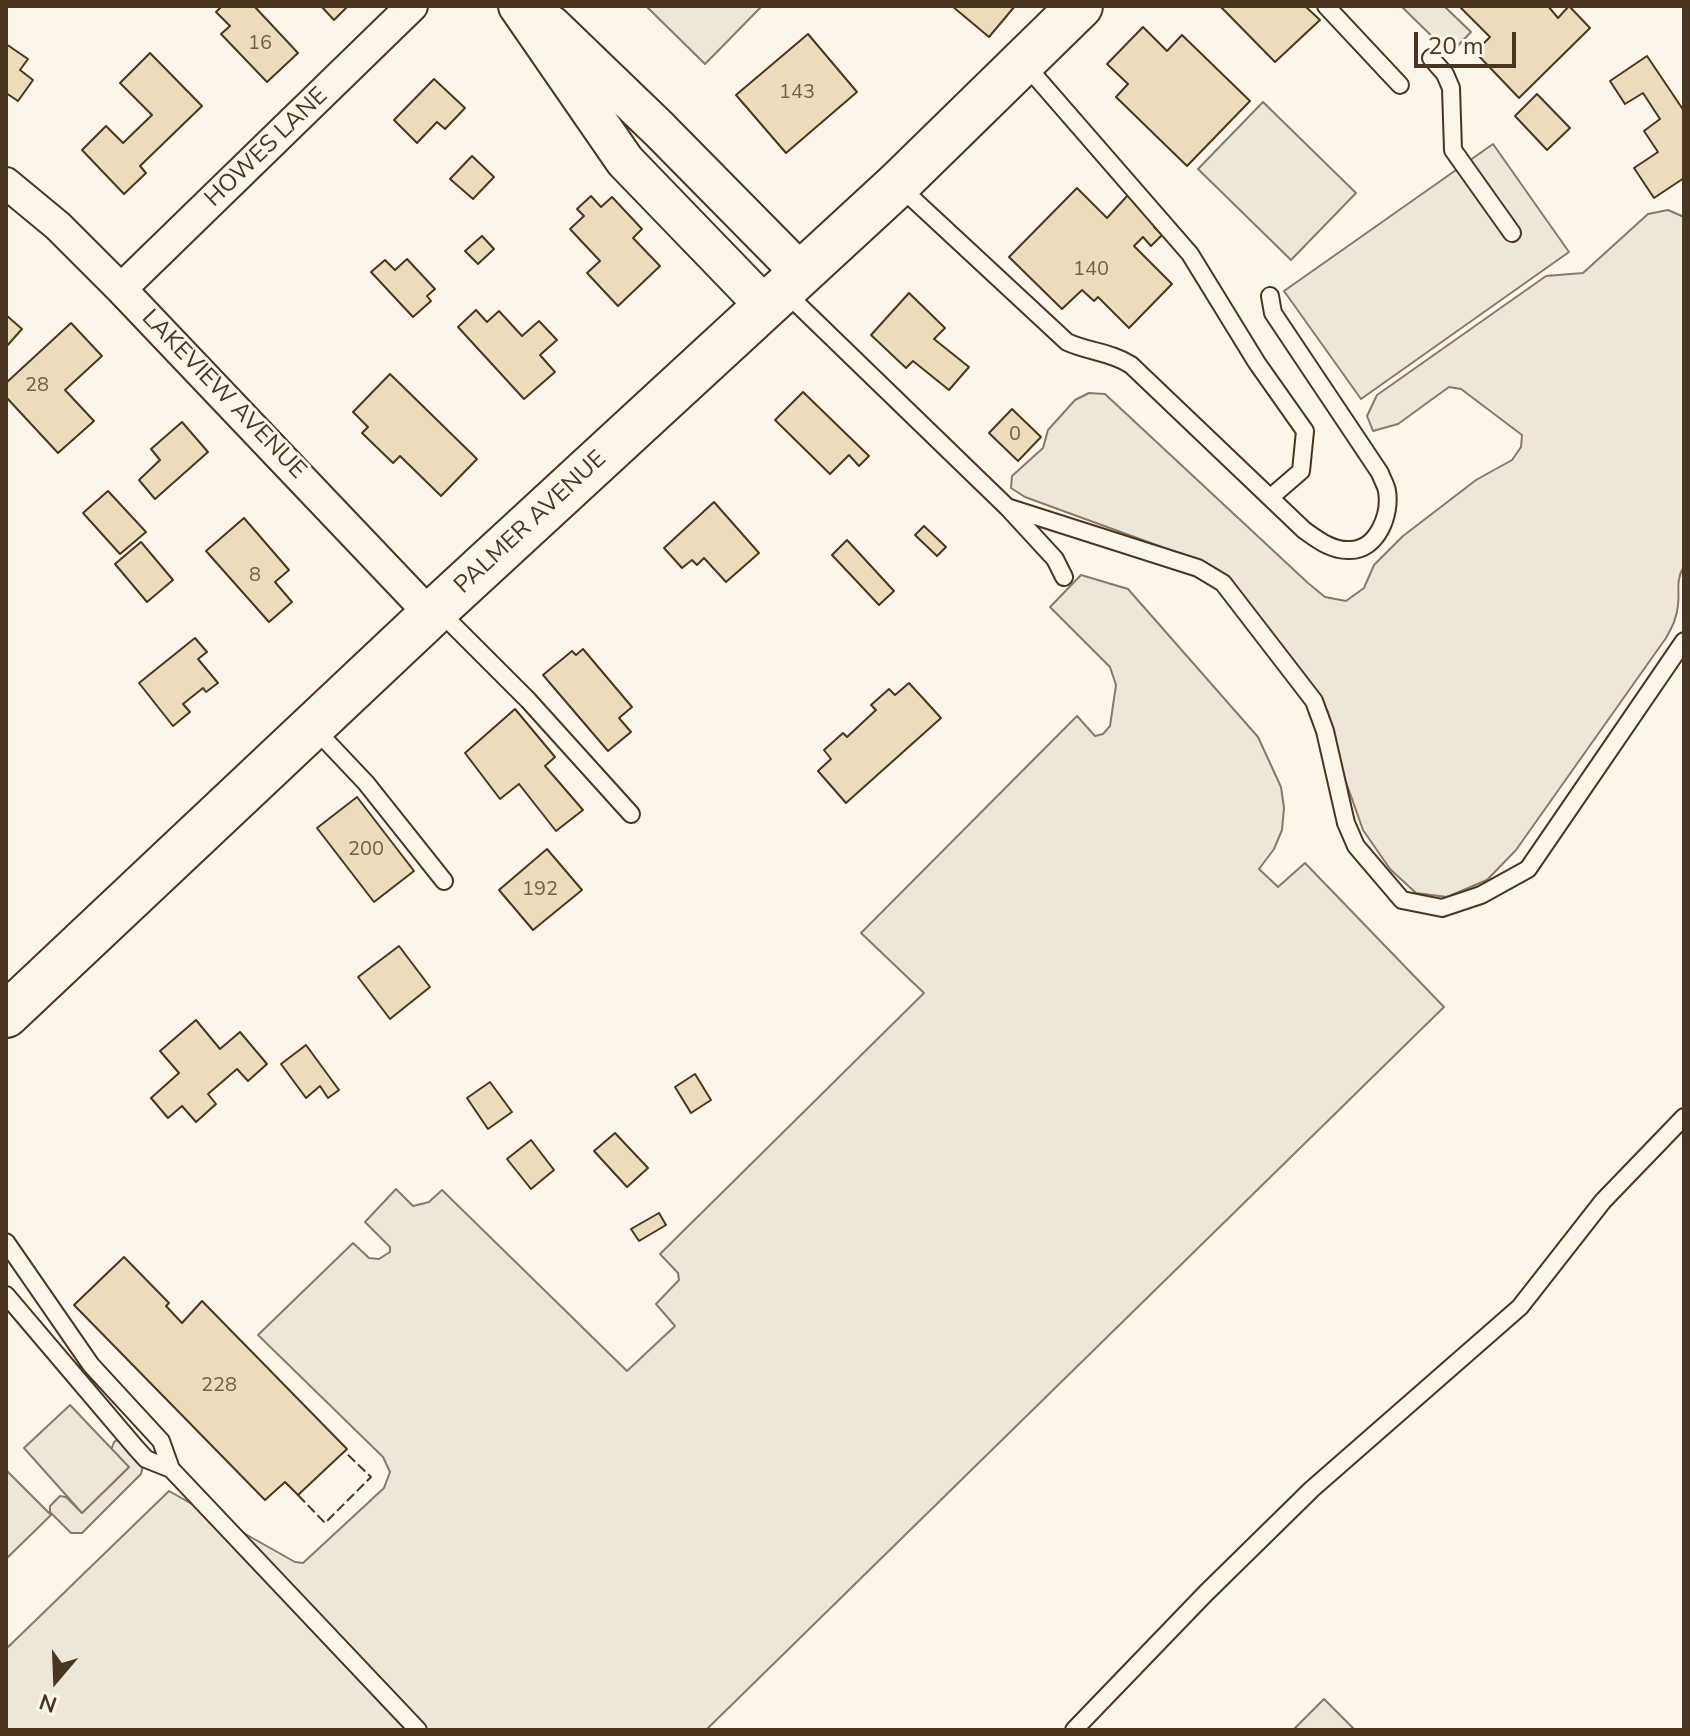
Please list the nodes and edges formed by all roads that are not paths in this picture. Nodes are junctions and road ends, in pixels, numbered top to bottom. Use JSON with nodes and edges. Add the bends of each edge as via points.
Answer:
{"nodes":[{"id":1,"x":412,"y":6,"type":"edge"},
{"id":2,"x":518,"y":6,"type":"edge"},
{"id":3,"x":532,"y":6,"type":"edge"},
{"id":4,"x":1326,"y":6,"type":"edge"},
{"id":5,"x":1067,"y":18,"type":"edge"},
{"id":6,"x":1431,"y":58,"type":"dead end"},
{"id":7,"x":1023,"y":62,"type":"junction"},
{"id":8,"x":1400,"y":85,"type":"dead end"},
{"id":9,"x":6,"y":183,"type":"edge"},
{"id":10,"x":898,"y":184,"type":"junction"},
{"id":11,"x":1512,"y":233,"type":"dead end"},
{"id":12,"x":121,"y":289,"type":"junction"},
{"id":13,"x":784,"y":291,"type":"junction"},
{"id":14,"x":1270,"y":296,"type":"dead end"},
{"id":15,"x":1271,"y":497,"type":"junction"},
{"id":16,"x":1007,"y":507,"type":"junction"},
{"id":17,"x":1064,"y":577,"type":"dead end"},
{"id":18,"x":434,"y":612,"type":"junction"},
{"id":19,"x":1684,"y":641,"type":"edge"},
{"id":20,"x":313,"y":727,"type":"junction"},
{"id":21,"x":631,"y":814,"type":"dead end"},
{"id":22,"x":444,"y":881,"type":"dead end"},
{"id":23,"x":6,"y":1015,"type":"edge"},
{"id":24,"x":1684,"y":1117,"type":"edge"},
{"id":25,"x":6,"y":1242,"type":"edge"},
{"id":26,"x":6,"y":1295,"type":"edge"},
{"id":27,"x":171,"y":1469,"type":"junction"},
{"id":28,"x":418,"y":1730,"type":"edge"},
{"id":29,"x":1074,"y":1730,"type":"edge"}],
"edges":[{"from":1,"to":12,"type":"street","name":"HOWES LANE"},
{"from":2,"to":13,"type":"street","via":[[625,161]]},
{"from":3,"to":13,"type":"street","via":[[659,129]]},
{"from":4,"to":8,"type":"lane"},
{"from":5,"to":7,"type":"highway","name":"PALMER AVENUE"},
{"from":6,"to":11,"type":"lane","via":[[1451,88],[1453,150]]},
{"from":7,"to":10,"type":"highway","name":"PALMER AVENUE"},
{"from":7,"to":15,"type":"lane","via":[[1190,254],[1305,431],[1301,471]]},
{"from":9,"to":12,"type":"street","name":"LAKEVIEW AVENUE"},
{"from":10,"to":13,"type":"highway","name":"PALMER AVENUE"},
{"from":10,"to":15,"type":"lane","via":[[1050,328],[1084,350],[1117,356],[1131,365]]},
{"from":12,"to":18,"type":"street","name":"LAKEVIEW AVENUE"},
{"from":13,"to":16,"type":"lane"},
{"from":13,"to":18,"type":"highway","name":"PALMER AVENUE"},
{"from":14,"to":15,"type":"lane","via":[[1273,313],[1380,473],[1387,491],[1386,518],[1374,541],[1353,551],[1328,546]]},
{"from":16,"to":17,"type":"lane","via":[[1055,559]]},
{"from":16,"to":19,"type":"lane","via":[[1198,568],[1223,583],[1314,701],[1356,846],[1402,900],[1442,908],[1481,895],[1528,869]]},
{"from":18,"to":20,"type":"highway","name":"PALMER AVENUE"},
{"from":18,"to":21,"type":"lane","via":[[528,700]]},
{"from":20,"to":22,"type":"lane","via":[[366,783]]},
{"from":20,"to":23,"type":"highway","name":"PALMER AVENUE"},
{"from":24,"to":29,"type":"lane","via":[[1603,1201],[1506,1321],[1312,1489]]},
{"from":25,"to":27,"type":"lane","via":[[91,1365],[161,1441]]},
{"from":26,"to":27,"type":"lane","via":[[146,1459]]},
{"from":27,"to":28,"type":"lane"}]}
